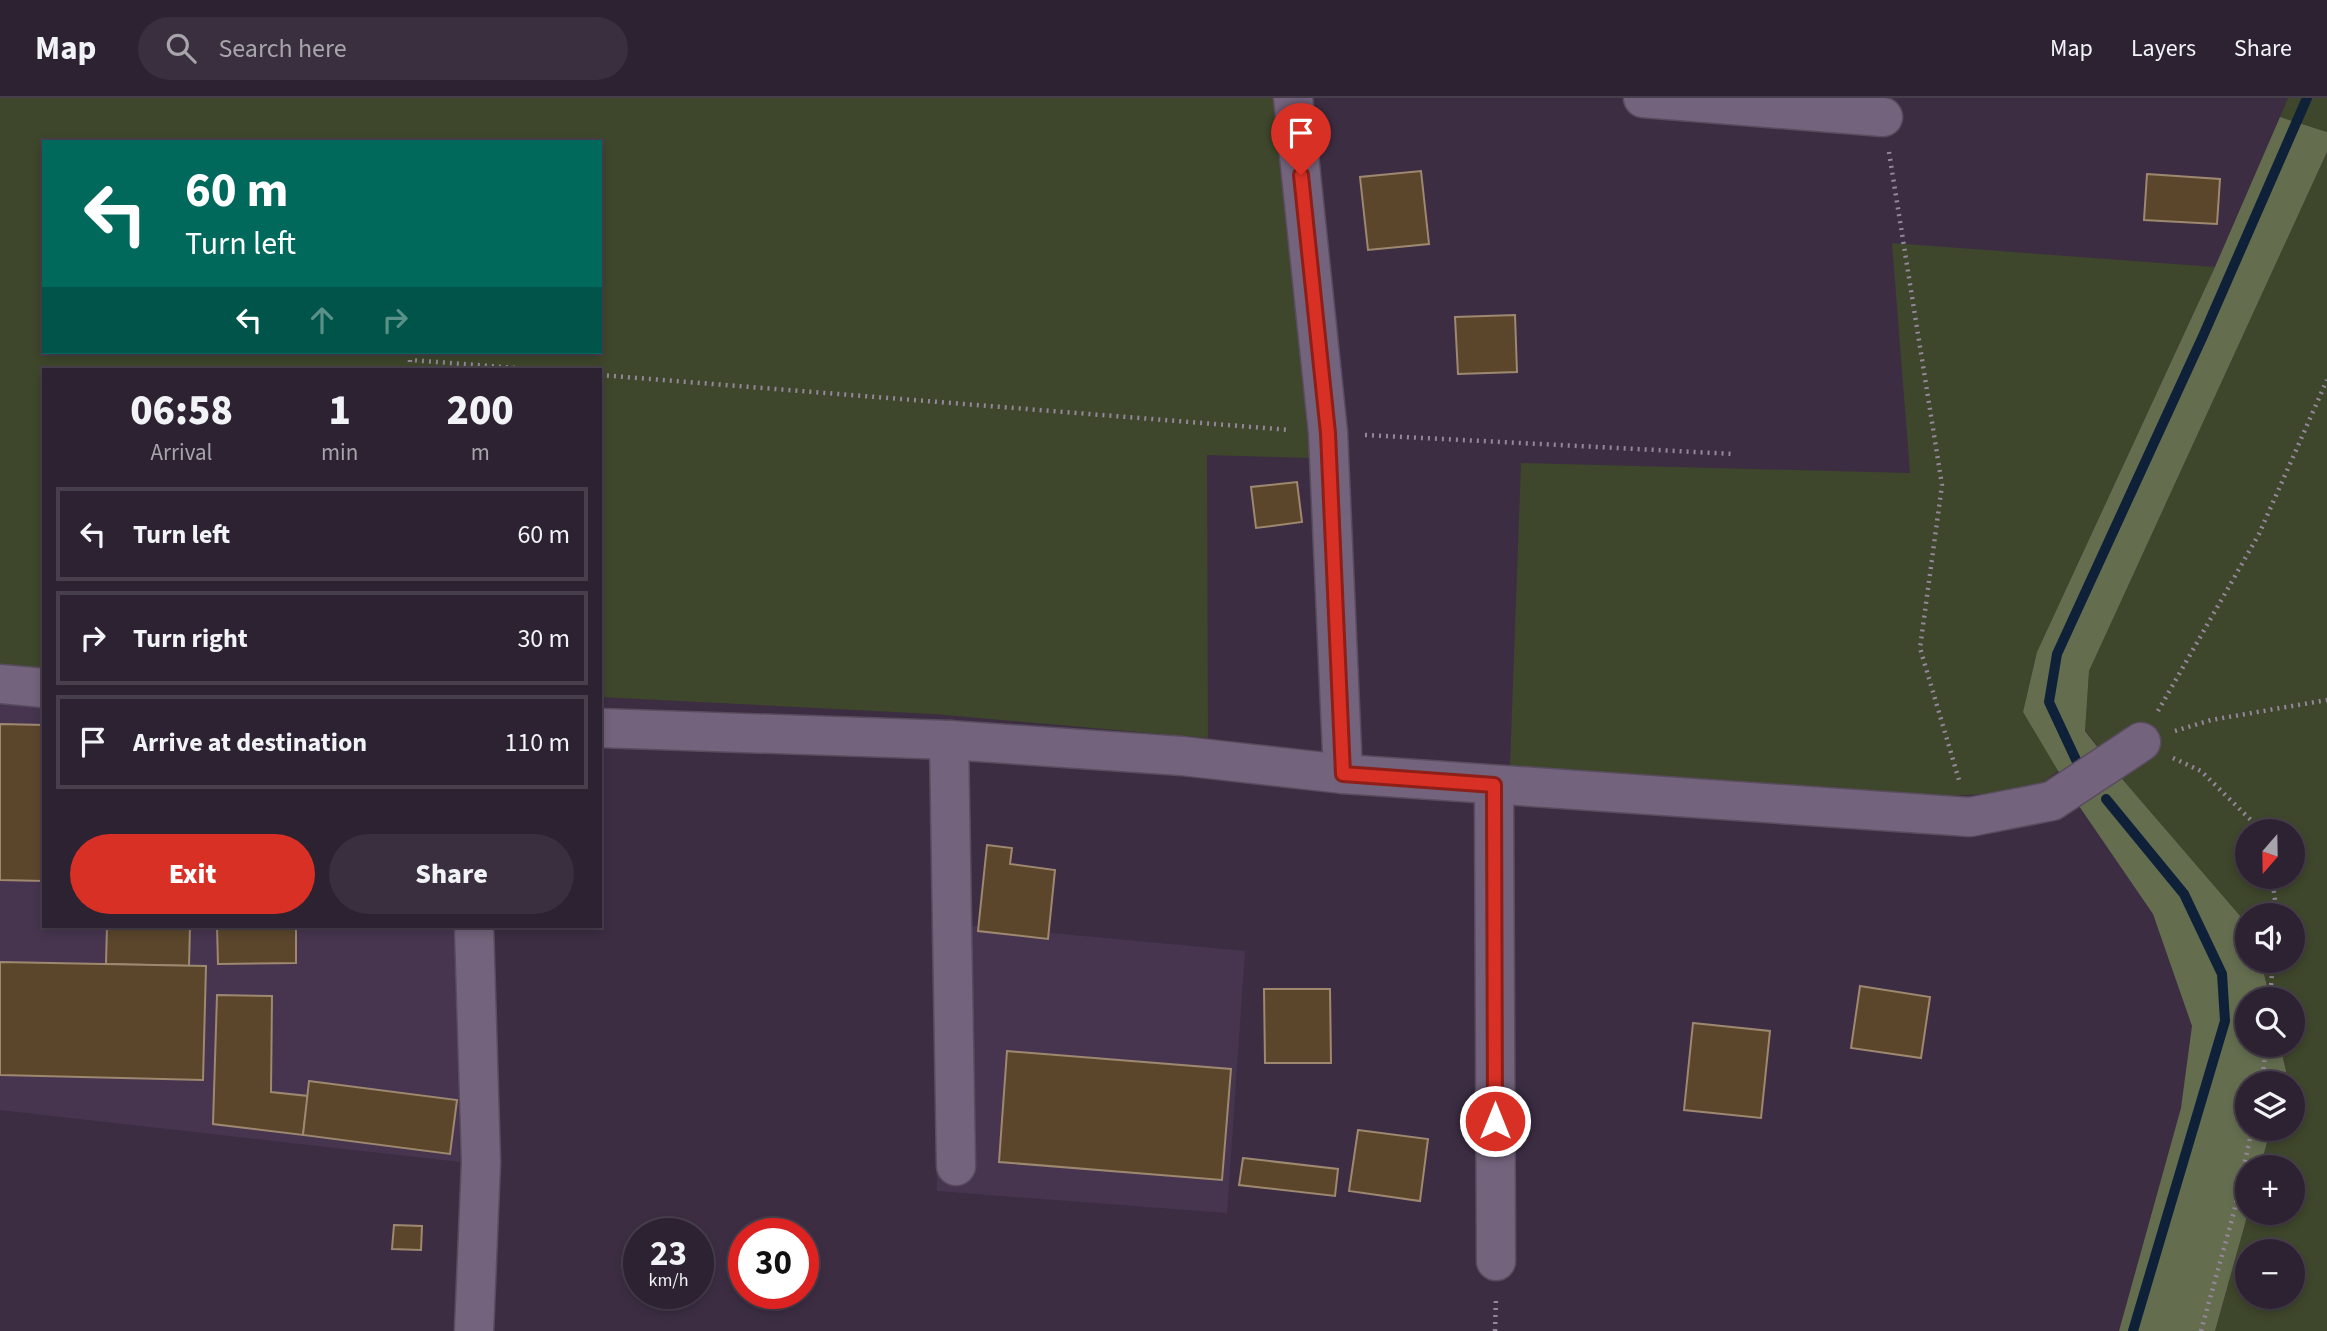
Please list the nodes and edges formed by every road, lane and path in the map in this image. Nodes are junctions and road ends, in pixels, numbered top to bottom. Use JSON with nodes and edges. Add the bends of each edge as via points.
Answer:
{"nodes":[{"id":1,"x":1293,"y":98,"type":"edge"},
{"id":2,"x":1643,"y":98,"type":"edge"},
{"id":3,"x":1883,"y":117,"type":"joint"},
{"id":4,"x":410,"y":368,"type":"edge"},
{"id":5,"x":517,"y":368,"type":"edge"},
{"id":6,"x":602,"y":375,"type":"edge"},
{"id":7,"x":2327,"y":380,"type":"edge"},
{"id":8,"x":1328,"y":433,"type":"junction"},
{"id":9,"x":1734,"y":454,"type":"dead end"},
{"id":10,"x":0,"y":684,"type":"edge"},
{"id":11,"x":42,"y":688,"type":"edge"},
{"id":12,"x":2327,"y":700,"type":"edge"},
{"id":13,"x":602,"y":728,"type":"edge"},
{"id":14,"x":950,"y":740,"type":"junction"},
{"id":15,"x":2141,"y":742,"type":"junction"},
{"id":16,"x":1343,"y":774,"type":"junction"},
{"id":17,"x":1494,"y":785,"type":"junction"},
{"id":18,"x":1970,"y":817,"type":"junction"},
{"id":19,"x":2250,"y":819,"type":"edge"},
{"id":20,"x":474,"y":928,"type":"edge"},
{"id":21,"x":2249,"y":1141,"type":"edge"},
{"id":22,"x":956,"y":1166,"type":"dead end"},
{"id":23,"x":1496,"y":1261,"type":"dead end"},
{"id":24,"x":474,"y":1331,"type":"edge"},
{"id":25,"x":2200,"y":1331,"type":"edge"}],
"edges":[{"from":1,"to":8,"type":"street"},
{"from":2,"to":3,"type":"street"},
{"from":3,"to":18,"type":"path","via":[[1942,485],[1920,648]]},
{"from":4,"to":5,"type":"path","via":[[410,360]]},
{"from":6,"to":8,"type":"path"},
{"from":7,"to":15,"type":"path","via":[[2259,534]]},
{"from":8,"to":9,"type":"path"},
{"from":8,"to":16,"type":"street"},
{"from":10,"to":11,"type":"street"},
{"from":12,"to":15,"type":"path","via":[[2211,720]]},
{"from":13,"to":14,"type":"street"},
{"from":14,"to":16,"type":"street","via":[[1182,756]]},
{"from":14,"to":22,"type":"street"},
{"from":15,"to":18,"type":"street","via":[[2052,801]]},
{"from":15,"to":19,"type":"path","via":[[2201,771]]},
{"from":16,"to":17,"type":"street"},
{"from":17,"to":18,"type":"street"},
{"from":17,"to":23,"type":"street"},
{"from":20,"to":24,"type":"street","via":[[481,1162]]},
{"from":21,"to":25,"type":"path"}]}
